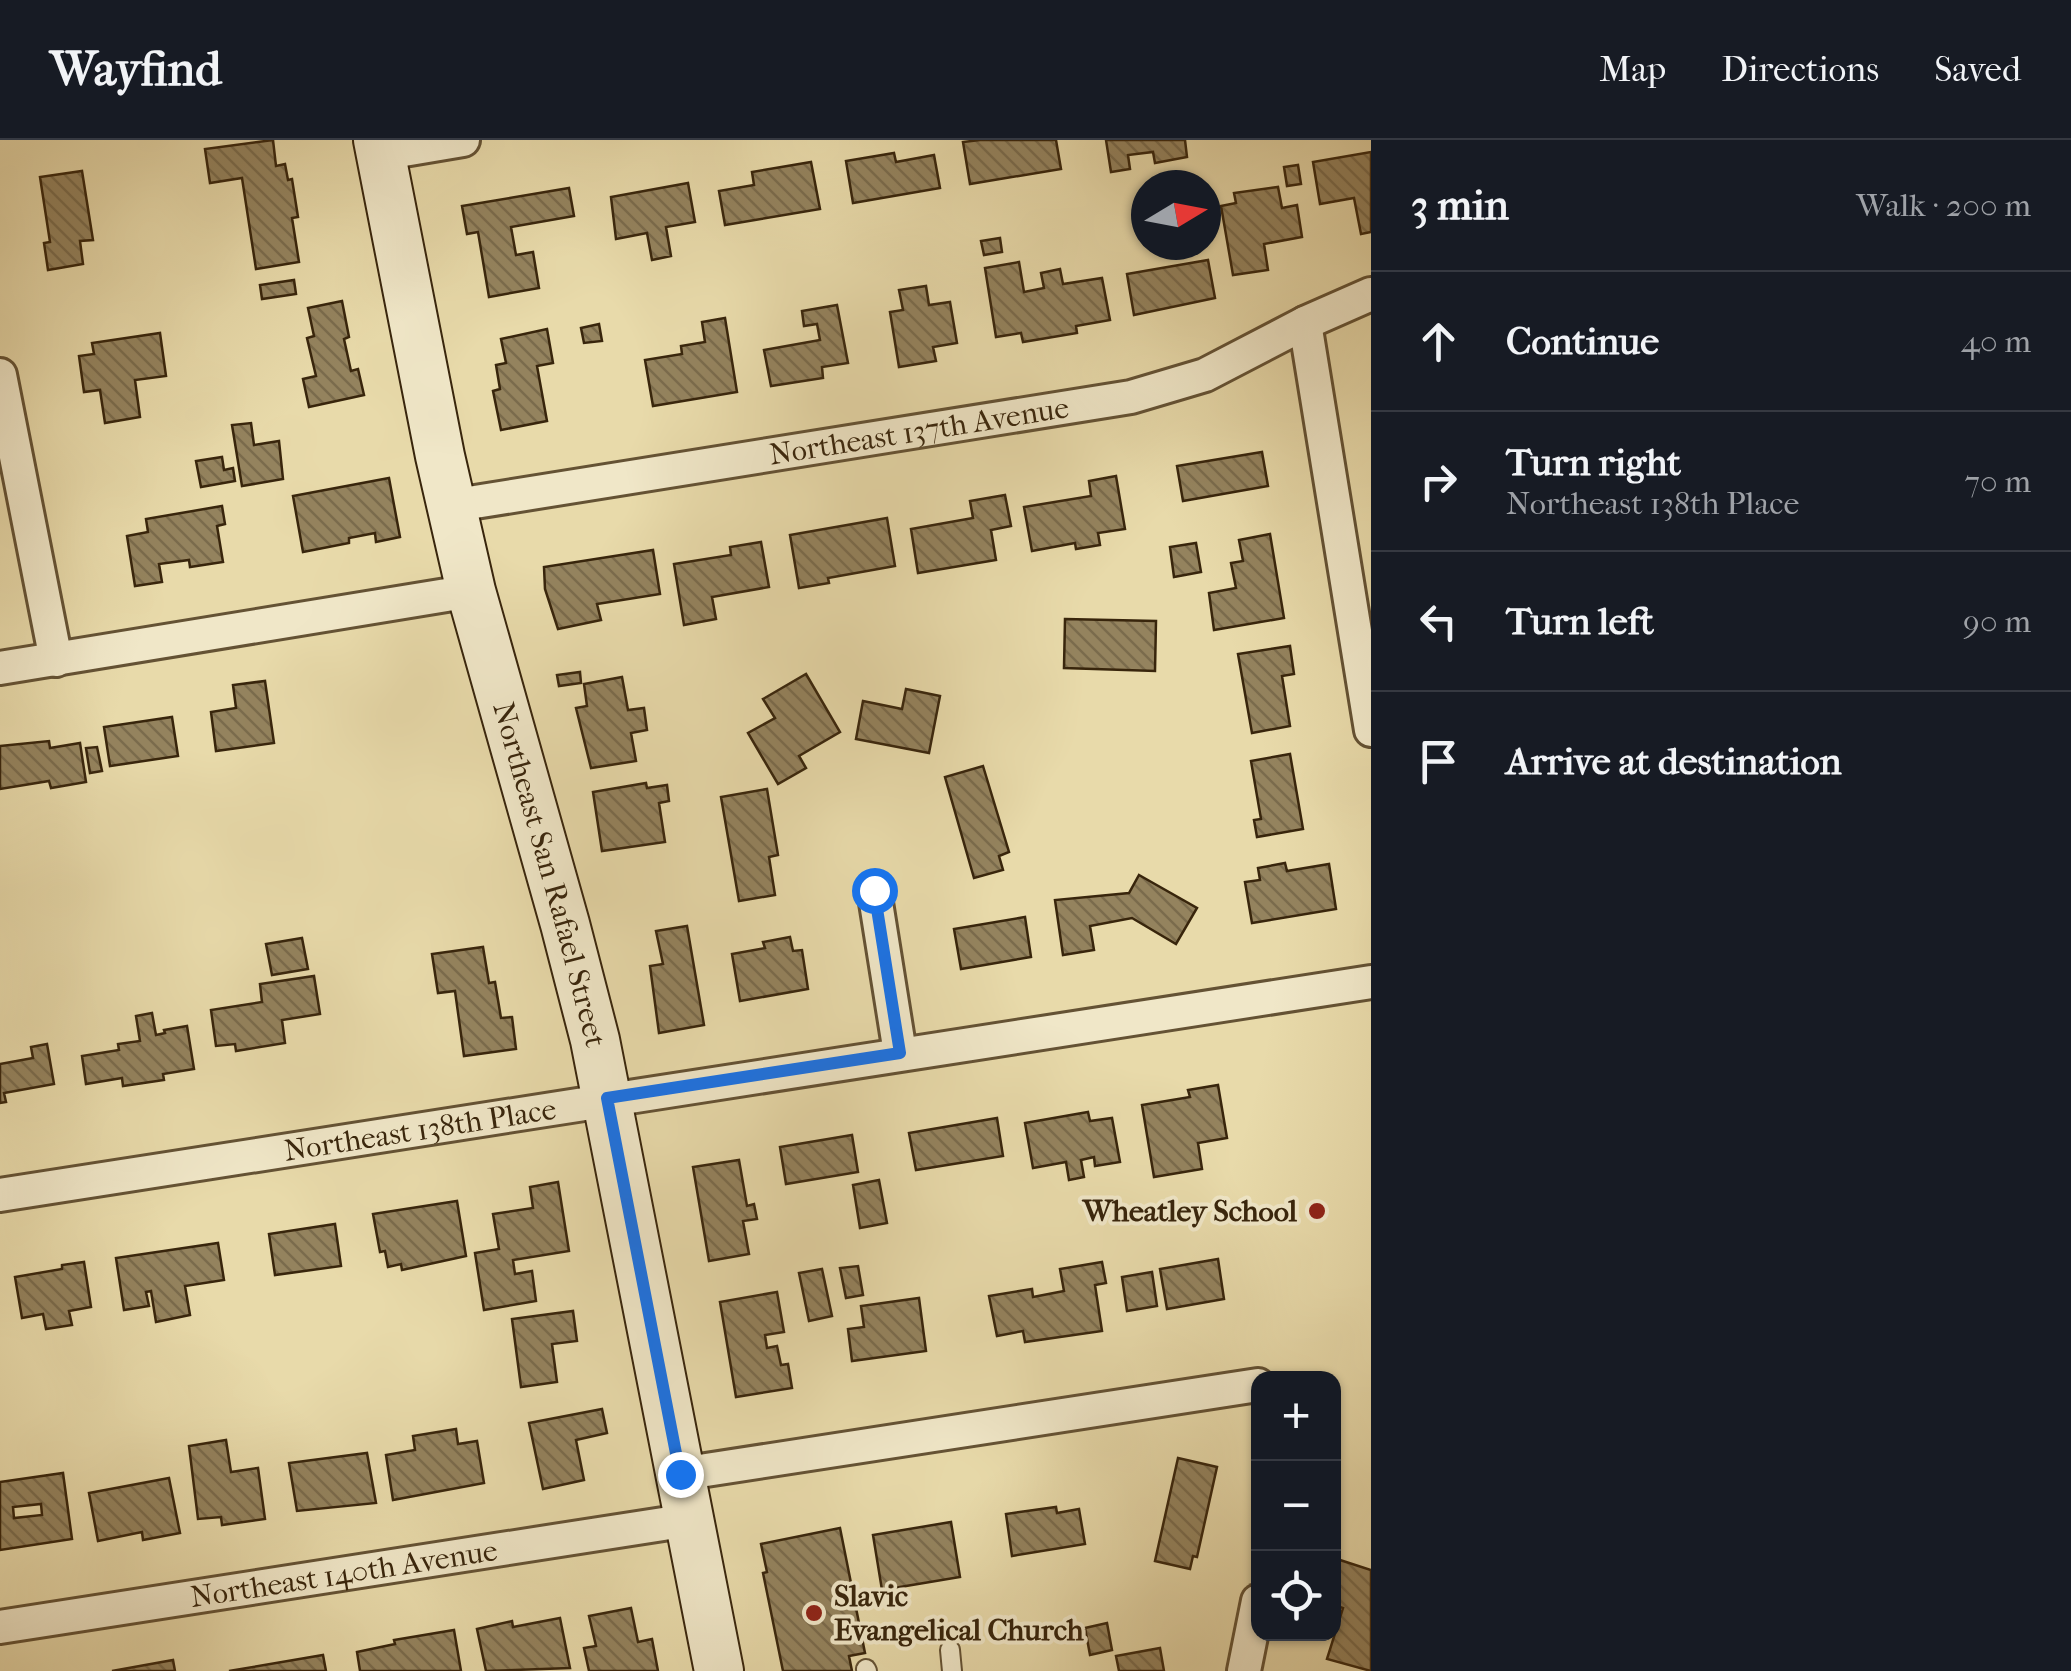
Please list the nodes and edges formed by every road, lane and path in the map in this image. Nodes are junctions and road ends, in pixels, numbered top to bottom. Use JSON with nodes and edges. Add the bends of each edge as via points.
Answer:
{"nodes":[{"id":1,"x":463,"y":140,"type":"edge"},
{"id":2,"x":379,"y":147,"type":"edge"},
{"id":3,"x":1371,"y":294,"type":"edge"},
{"id":4,"x":1305,"y":323,"type":"junction"},
{"id":5,"x":0,"y":375,"type":"edge"},
{"id":6,"x":450,"y":506,"type":"junction"},
{"id":7,"x":471,"y":590,"type":"junction"},
{"id":8,"x":56,"y":660,"type":"junction"},
{"id":9,"x":0,"y":668,"type":"edge"},
{"id":10,"x":1371,"y":730,"type":"edge"},
{"id":11,"x":874,"y":890,"type":"dead end"},
{"id":12,"x":1371,"y":982,"type":"edge"},
{"id":13,"x":900,"y":1053,"type":"junction"},
{"id":14,"x":607,"y":1098,"type":"junction"},
{"id":15,"x":0,"y":1195,"type":"edge"},
{"id":16,"x":1251,"y":1386,"type":"edge"},
{"id":17,"x":680,"y":1474,"type":"junction"},
{"id":18,"x":689,"y":1520,"type":"junction"},
{"id":19,"x":0,"y":1627,"type":"edge"},
{"id":20,"x":1251,"y":1636,"type":"edge"},
{"id":21,"x":950,"y":1650,"type":"dead end"},
{"id":22,"x":718,"y":1671,"type":"edge"},
{"id":23,"x":952,"y":1671,"type":"edge"},
{"id":24,"x":1244,"y":1671,"type":"edge"}],
"edges":[{"from":1,"to":2,"type":"street"},
{"from":2,"to":6,"type":"street","name":"Northeast San Rafael Street"},
{"from":3,"to":4,"type":"street","name":"Northeast 137th Avenue"},
{"from":4,"to":6,"type":"street","name":"Northeast 137th Avenue","via":[[1205,375],[1131,397]]},
{"from":4,"to":10,"type":"street"},
{"from":5,"to":8,"type":"street"},
{"from":6,"to":7,"type":"street","name":"Northeast San Rafael Street"},
{"from":7,"to":8,"type":"street"},
{"from":7,"to":14,"type":"street","name":"Northeast San Rafael Street"},
{"from":8,"to":9,"type":"street"},
{"from":11,"to":13,"type":"street"},
{"from":12,"to":13,"type":"street","name":"Northeast 138th Place"},
{"from":13,"to":14,"type":"street","name":"Northeast 138th Place"},
{"from":14,"to":15,"type":"street","name":"Northeast 138th Place"},
{"from":14,"to":17,"type":"street","name":"Northeast San Rafael Street"},
{"from":16,"to":17,"type":"street"},
{"from":17,"to":18,"type":"street","name":"Northeast San Rafael Street"},
{"from":18,"to":19,"type":"street","name":"Northeast 140th Avenue"},
{"from":18,"to":22,"type":"street","name":"Northeast San Rafael Street"},
{"from":20,"to":24,"type":"street"},
{"from":21,"to":23,"type":"lane"}]}
